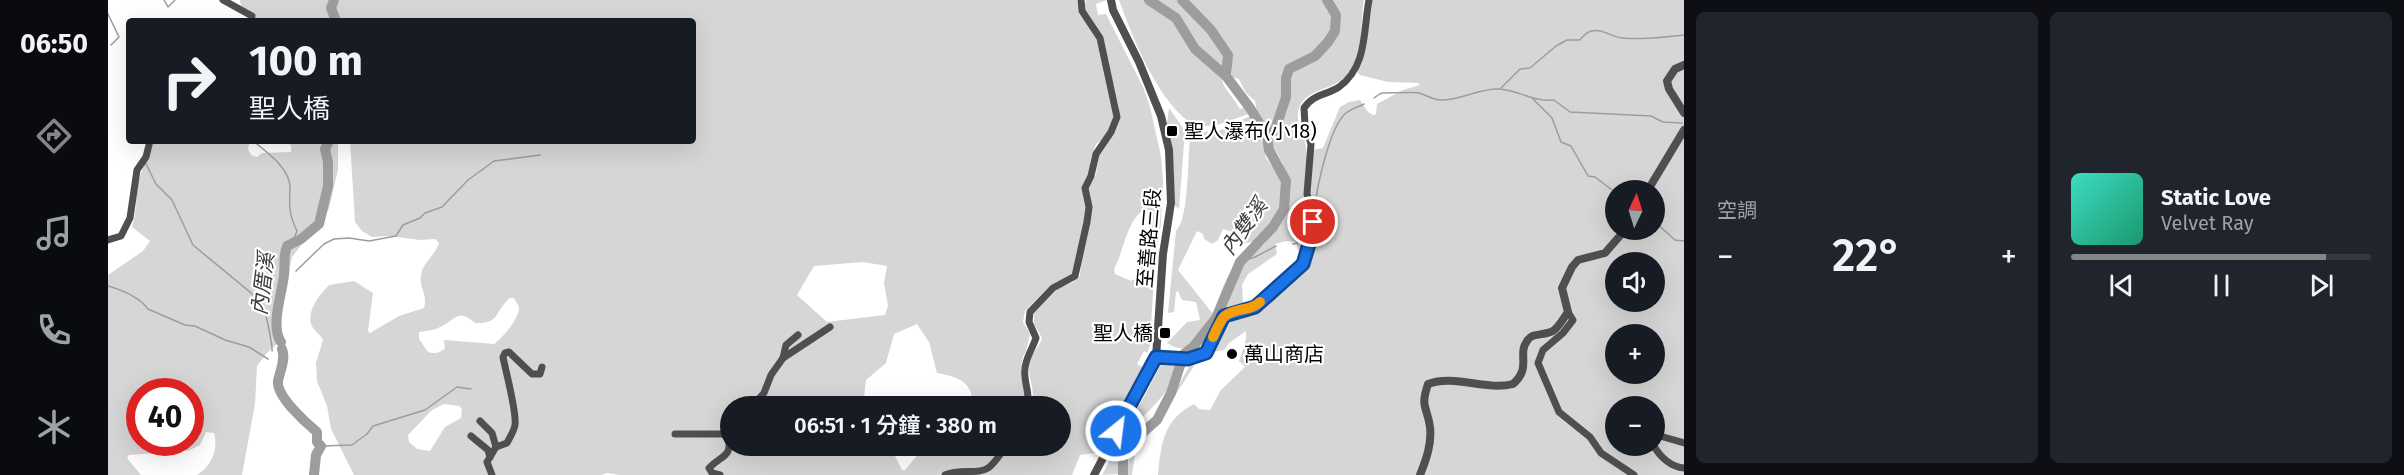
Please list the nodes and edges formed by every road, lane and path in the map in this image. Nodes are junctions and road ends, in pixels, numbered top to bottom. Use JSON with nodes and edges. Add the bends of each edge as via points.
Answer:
{"nodes":[{"id":1,"x":223,"y":0,"type":"edge"},
{"id":2,"x":1081,"y":0,"type":"edge"},
{"id":3,"x":1111,"y":0,"type":"edge"},
{"id":4,"x":1369,"y":0,"type":"edge"},
{"id":5,"x":251,"y":18,"type":"edge"},
{"id":6,"x":1684,"y":65,"type":"edge"},
{"id":7,"x":1684,"y":113,"type":"edge"},
{"id":8,"x":1684,"y":130,"type":"edge"},
{"id":9,"x":149,"y":144,"type":"edge"},
{"id":10,"x":1654,"y":180,"type":"edge"},
{"id":11,"x":108,"y":240,"type":"edge"},
{"id":12,"x":1616,"y":240,"type":"edge"},
{"id":13,"x":1568,"y":312,"type":"junction"},
{"id":14,"x":830,"y":327,"type":"dead end"},
{"id":15,"x":798,"y":335,"type":"dead end"},
{"id":16,"x":1156,"y":357,"type":"junction"},
{"id":17,"x":783,"y":358,"type":"junction"},
{"id":18,"x":542,"y":367,"type":"dead end"},
{"id":19,"x":761,"y":396,"type":"edge"},
{"id":20,"x":1030,"y":396,"type":"edge"},
{"id":21,"x":480,"y":421,"type":"dead end"},
{"id":22,"x":675,"y":434,"type":"dead end"},
{"id":23,"x":720,"y":434,"type":"edge"},
{"id":24,"x":471,"y":436,"type":"dead end"},
{"id":25,"x":1665,"y":437,"type":"edge"},
{"id":26,"x":1684,"y":443,"type":"edge"},
{"id":27,"x":496,"y":447,"type":"junction"},
{"id":28,"x":724,"y":456,"type":"edge"},
{"id":29,"x":998,"y":456,"type":"edge"},
{"id":30,"x":1661,"y":456,"type":"edge"},
{"id":31,"x":490,"y":457,"type":"junction"},
{"id":32,"x":1684,"y":468,"type":"edge"},
{"id":33,"x":492,"y":475,"type":"edge"},
{"id":34,"x":720,"y":475,"type":"edge"},
{"id":35,"x":945,"y":475,"type":"edge"},
{"id":36,"x":1094,"y":475,"type":"edge"},
{"id":37,"x":1420,"y":475,"type":"edge"},
{"id":38,"x":1634,"y":475,"type":"edge"}],
"edges":[{"from":1,"to":5,"type":"street"},
{"from":2,"to":20,"type":"street","via":[[1082,11],[1101,38],[1117,117],[1096,154],[1085,188],[1089,207],[1075,276],[1053,288],[1030,312],[1029,322],[1036,338],[1026,357],[1024,377]]},
{"from":3,"to":16,"type":"street","name":"至善路三段","via":[[1156,101],[1169,150],[1171,203],[1163,254]]},
{"from":4,"to":16,"type":"street","via":[[1360,60],[1338,88],[1320,94],[1304,108],[1311,144],[1307,194],[1313,222],[1303,264],[1255,307],[1224,316],[1206,353],[1188,359]]},
{"from":6,"to":7,"type":"street","via":[[1675,69],[1667,81]]},
{"from":8,"to":10,"type":"street"},
{"from":9,"to":11,"type":"street","via":[[137,170],[130,218],[120,236]]},
{"from":12,"to":13,"type":"street","via":[[1605,253],[1578,260],[1572,267],[1562,288]]},
{"from":13,"to":37,"type":"street","via":[[1554,330],[1527,340],[1523,374],[1513,384],[1428,384],[1423,404],[1430,427],[1429,450]]},
{"from":13,"to":38,"type":"street","via":[[1573,320],[1542,350],[1538,363],[1560,412],[1590,437],[1600,453]]},
{"from":14,"to":17,"type":"street"},
{"from":15,"to":17,"type":"street","via":[[786,345]]},
{"from":16,"to":36,"type":"street","name":"至善路三段"},
{"from":17,"to":19,"type":"street"},
{"from":18,"to":27,"type":"street","via":[[540,374],[532,374],[514,355],[505,353],[515,427],[507,443]]},
{"from":21,"to":27,"type":"street","via":[[492,434]]},
{"from":22,"to":23,"type":"street"},
{"from":24,"to":31,"type":"street","via":[[488,450]]},
{"from":25,"to":26,"type":"street"},
{"from":27,"to":31,"type":"street"},
{"from":28,"to":34,"type":"street","via":[[709,468]]},
{"from":29,"to":35,"type":"street","via":[[985,470]]},
{"from":30,"to":32,"type":"street"},
{"from":31,"to":33,"type":"street"}]}
